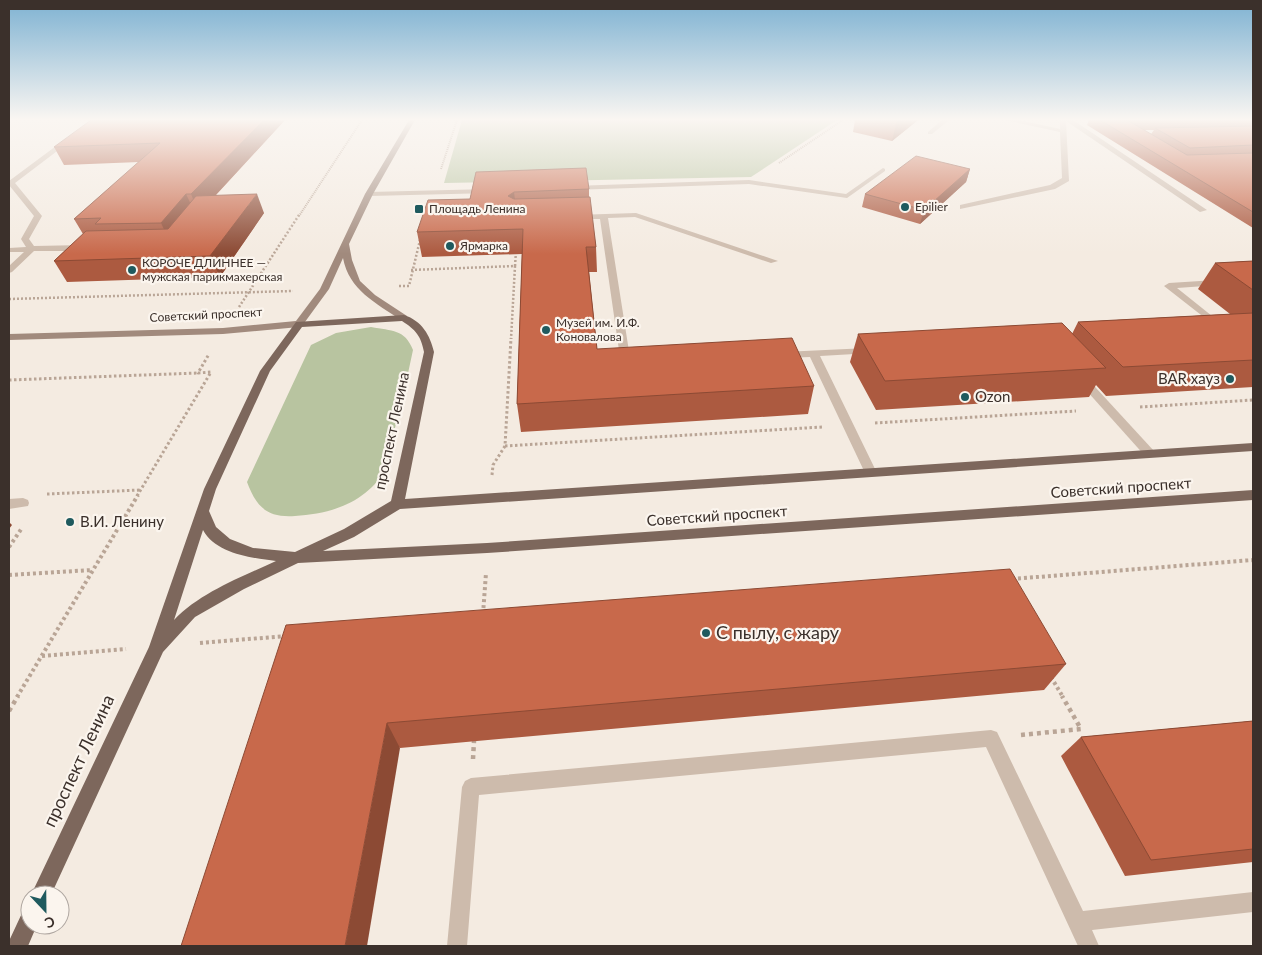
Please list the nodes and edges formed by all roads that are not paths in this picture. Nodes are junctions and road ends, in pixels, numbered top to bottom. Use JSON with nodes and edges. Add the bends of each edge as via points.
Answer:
{"nodes":[{"id":1,"x":36,"y":165,"type":"edge"},
{"id":2,"x":386,"y":165,"type":"edge"},
{"id":3,"x":1065,"y":165,"type":"edge"},
{"id":4,"x":1135,"y":165,"type":"edge"},
{"id":5,"x":883,"y":170,"type":"dead end"},
{"id":6,"x":562,"y":188,"type":"edge"},
{"id":7,"x":493,"y":190,"type":"edge"},
{"id":8,"x":369,"y":194,"type":"junction"},
{"id":9,"x":963,"y":207,"type":"dead end"},
{"id":10,"x":1203,"y":210,"type":"dead end"},
{"id":11,"x":604,"y":216,"type":"junction"},
{"id":12,"x":565,"y":218,"type":"edge"},
{"id":13,"x":346,"y":243,"type":"junction"},
{"id":14,"x":98,"y":248,"type":"edge"},
{"id":15,"x":9,"y":250,"type":"edge"},
{"id":16,"x":32,"y":250,"type":"junction"},
{"id":17,"x":774,"y":261,"type":"dead end"},
{"id":18,"x":9,"y":270,"type":"edge"},
{"id":19,"x":1225,"y":283,"type":"edge"},
{"id":20,"x":404,"y":318,"type":"junction"},
{"id":21,"x":299,"y":324,"type":"junction"},
{"id":22,"x":1205,"y":332,"type":"edge"},
{"id":23,"x":9,"y":337,"type":"edge"},
{"id":24,"x":882,"y":350,"type":"edge"},
{"id":25,"x":814,"y":354,"type":"junction"},
{"id":26,"x":774,"y":356,"type":"edge"},
{"id":27,"x":635,"y":363,"type":"edge"},
{"id":28,"x":1072,"y":368,"type":"edge"},
{"id":29,"x":1253,"y":447,"type":"edge"},
{"id":30,"x":1150,"y":454,"type":"junction"},
{"id":31,"x":871,"y":473,"type":"junction"},
{"id":32,"x":1253,"y":495,"type":"edge"},
{"id":33,"x":23,"y":503,"type":"dead end"},
{"id":34,"x":9,"y":504,"type":"edge"},
{"id":35,"x":397,"y":504,"type":"junction"},
{"id":36,"x":203,"y":511,"type":"junction"},
{"id":37,"x":298,"y":558,"type":"junction"},
{"id":38,"x":158,"y":646,"type":"junction"},
{"id":39,"x":46,"y":885,"type":"edge"},
{"id":40,"x":1253,"y":902,"type":"edge"},
{"id":41,"x":1077,"y":922,"type":"junction"},
{"id":42,"x":457,"y":946,"type":"edge"},
{"id":43,"x":1088,"y":946,"type":"edge"}],
"edges":[{"from":1,"to":16,"type":"lane","via":[[11,183],[38,216],[25,239]]},
{"from":2,"to":8,"type":"main road","name":"проспект Ленина"},
{"from":3,"to":9,"type":"lane","via":[[1066,179],[1052,187]]},
{"from":4,"to":10,"type":"lane"},
{"from":5,"to":6,"type":"lane","via":[[847,196],[749,182]]},
{"from":7,"to":8,"type":"lane"},
{"from":8,"to":13,"type":"main road","name":"проспект Ленина"},
{"from":11,"to":12,"type":"lane"},
{"from":11,"to":17,"type":"lane","via":[[636,215]]},
{"from":11,"to":27,"type":"lane","via":[[625,364]]},
{"from":13,"to":20,"type":"main road","name":"проспект Ленина","via":[[350,274],[360,288]]},
{"from":13,"to":21,"type":"main road","name":"проспект Ленина","via":[[324,289]]},
{"from":14,"to":16,"type":"lane"},
{"from":15,"to":16,"type":"lane"},
{"from":16,"to":18,"type":"lane"},
{"from":19,"to":22,"type":"lane","via":[[1168,286],[1225,331]]},
{"from":20,"to":21,"type":"main road","name":"Советский проспект"},
{"from":20,"to":35,"type":"main road","name":"проспект Ленина","via":[[420,329],[429,352]]},
{"from":21,"to":23,"type":"main road","name":"Советский проспект","via":[[223,330]]},
{"from":21,"to":36,"type":"main road","name":"проспект Ленина","via":[[265,371],[210,489]]},
{"from":24,"to":25,"type":"lane"},
{"from":25,"to":26,"type":"lane"},
{"from":25,"to":31,"type":"lane"},
{"from":28,"to":30,"type":"lane"},
{"from":29,"to":30,"type":"main road","name":"Советский проспект"},
{"from":30,"to":31,"type":"main road","name":"Советский проспект"},
{"from":31,"to":35,"type":"main road","name":"Советский проспект"},
{"from":32,"to":37,"type":"main road","name":"Советский проспект"},
{"from":33,"to":34,"type":"lane"},
{"from":35,"to":37,"type":"main road","name":"проспект Ленина"},
{"from":36,"to":37,"type":"main road","name":"Советский проспект","via":[[210,530],[225,543],[252,553]]},
{"from":36,"to":38,"type":"main road","name":"проспект Ленина"},
{"from":37,"to":38,"type":"main road","name":"проспект Ленина","via":[[239,585],[190,613]]},
{"from":38,"to":39,"type":"main road","name":"проспект Ленина"},
{"from":40,"to":41,"type":"lane"},
{"from":41,"to":42,"type":"lane","via":[[991,738],[471,787]]},
{"from":41,"to":43,"type":"lane"}]}
